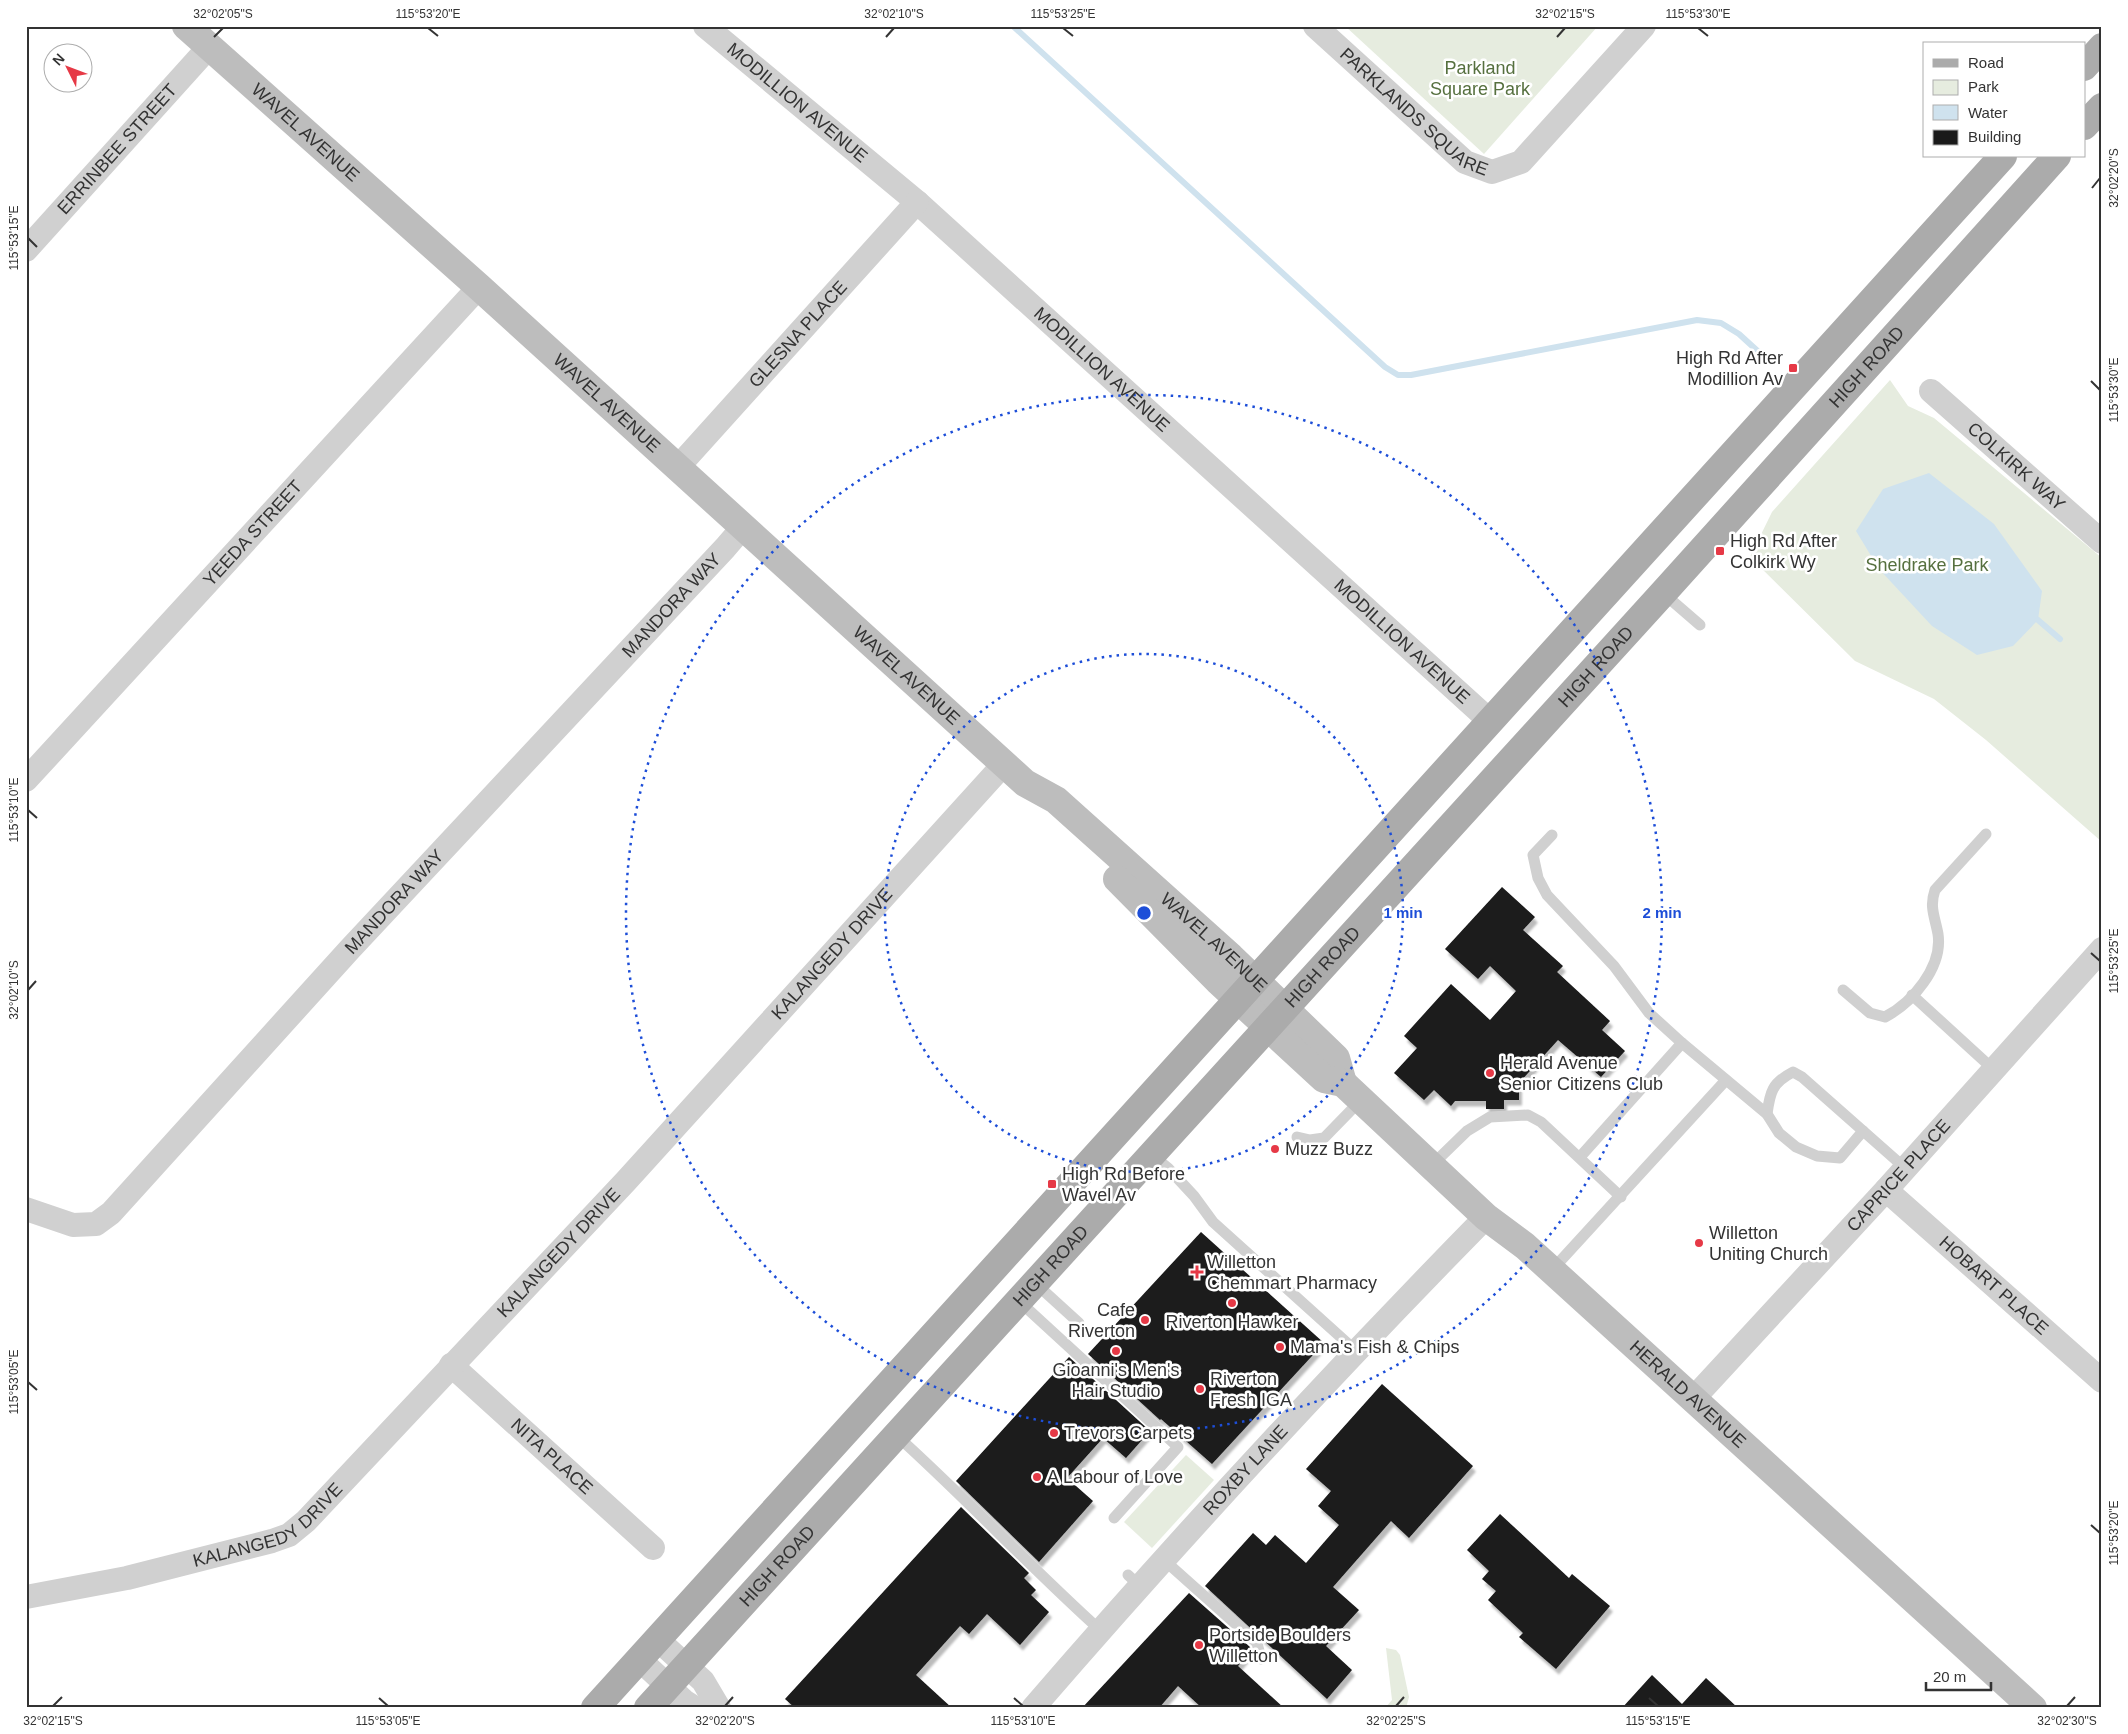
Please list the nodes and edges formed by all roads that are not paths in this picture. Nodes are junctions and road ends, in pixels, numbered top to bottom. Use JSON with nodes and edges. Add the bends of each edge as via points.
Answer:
{"nodes":[{"id":1,"x":186,"y":26,"type":"edge"},
{"id":2,"x":705,"y":26,"type":"edge"},
{"id":3,"x":1315,"y":26,"type":"edge"},
{"id":4,"x":1644,"y":26,"type":"edge"},
{"id":5,"x":209,"y":47,"type":"junction"},
{"id":6,"x":2102,"y":47,"type":"edge"},
{"id":7,"x":2086,"y":65,"type":"edge"},
{"id":8,"x":2102,"y":107,"type":"edge"},
{"id":9,"x":2086,"y":124,"type":"edge"},
{"id":10,"x":2001,"y":158,"type":"edge"},
{"id":11,"x":2055,"y":158,"type":"edge"},
{"id":12,"x":917,"y":202,"type":"junction"},
{"id":13,"x":26,"y":250,"type":"edge"},
{"id":14,"x":479,"y":287,"type":"junction"},
{"id":15,"x":1931,"y":391,"type":"dead end"},
{"id":16,"x":678,"y":467,"type":"junction"},
{"id":17,"x":743,"y":527,"type":"junction"},
{"id":18,"x":2102,"y":542,"type":"edge"},
{"id":19,"x":1663,"y":593,"type":"junction"},
{"id":20,"x":1700,"y":625,"type":"dead end"},
{"id":21,"x":1490,"y":722,"type":"junction"},
{"id":22,"x":1004,"y":764,"type":"junction"},
{"id":23,"x":26,"y":780,"type":"edge"},
{"id":24,"x":1986,"y":834,"type":"dead end"},
{"id":25,"x":1552,"y":835,"type":"dead end"},
{"id":26,"x":2102,"y":949,"type":"edge"},
{"id":27,"x":1247,"y":990,"type":"junction"},
{"id":28,"x":1843,"y":990,"type":"dead end"},
{"id":29,"x":1912,"y":995,"type":"junction"},
{"id":30,"x":1276,"y":1017,"type":"junction"},
{"id":31,"x":1682,"y":1043,"type":"junction"},
{"id":32,"x":1994,"y":1069,"type":"junction"},
{"id":33,"x":1726,"y":1080,"type":"junction"},
{"id":34,"x":1352,"y":1091,"type":"junction"},
{"id":35,"x":1767,"y":1114,"type":"junction"},
{"id":36,"x":1863,"y":1131,"type":"junction"},
{"id":37,"x":1297,"y":1137,"type":"dead end"},
{"id":38,"x":1152,"y":1154,"type":"junction"},
{"id":39,"x":1580,"y":1157,"type":"junction"},
{"id":40,"x":1431,"y":1166,"type":"junction"},
{"id":41,"x":1905,"y":1168,"type":"junction"},
{"id":42,"x":1886,"y":1190,"type":"junction"},
{"id":43,"x":1621,"y":1196,"type":"junction"},
{"id":44,"x":26,"y":1209,"type":"edge"},
{"id":45,"x":1486,"y":1217,"type":"junction"},
{"id":46,"x":1552,"y":1270,"type":"junction"},
{"id":47,"x":1026,"y":1291,"type":"junction"},
{"id":48,"x":1079,"y":1323,"type":"dead end"},
{"id":49,"x":1355,"y":1350,"type":"junction"},
{"id":50,"x":451,"y":1365,"type":"junction"},
{"id":51,"x":2101,"y":1380,"type":"edge"},
{"id":52,"x":1692,"y":1400,"type":"junction"},
{"id":53,"x":896,"y":1435,"type":"junction"},
{"id":54,"x":1114,"y":1518,"type":"dead end"},
{"id":55,"x":653,"y":1548,"type":"dead end"},
{"id":56,"x":1164,"y":1560,"type":"junction"},
{"id":57,"x":26,"y":1597,"type":"edge"},
{"id":58,"x":1100,"y":1630,"type":"junction"},
{"id":59,"x":657,"y":1640,"type":"junction"},
{"id":60,"x":1261,"y":1659,"type":"dead end"},
{"id":61,"x":638,"y":1660,"type":"junction"},
{"id":62,"x":686,"y":1666,"type":"junction"},
{"id":63,"x":667,"y":1686,"type":"junction"},
{"id":64,"x":594,"y":1708,"type":"edge"},
{"id":65,"x":648,"y":1708,"type":"edge"},
{"id":66,"x":695,"y":1708,"type":"edge"},
{"id":67,"x":719,"y":1708,"type":"edge"},
{"id":68,"x":1034,"y":1708,"type":"edge"},
{"id":69,"x":2033,"y":1708,"type":"edge"}],
"edges":[{"from":1,"to":5,"type":"street","name":"WAVEL AVENUE"},
{"from":2,"to":12,"type":"street","name":"MODILLION AVENUE"},
{"from":3,"to":4,"type":"street","name":"PARKLANDS SQUARE","via":[[1465,162],[1492,172],[1521,162]]},
{"from":5,"to":13,"type":"street","name":"ERRINBEE STREET"},
{"from":5,"to":14,"type":"street","name":"WAVEL AVENUE"},
{"from":6,"to":7,"type":"main road"},
{"from":8,"to":9,"type":"main road"},
{"from":10,"to":21,"type":"main road"},
{"from":11,"to":19,"type":"main road","name":"HIGH ROAD"},
{"from":12,"to":16,"type":"street","name":"GLESNA PLACE"},
{"from":12,"to":21,"type":"street","name":"MODILLION AVENUE"},
{"from":14,"to":16,"type":"street","name":"WAVEL AVENUE"},
{"from":14,"to":23,"type":"street","name":"YEEDA STREET"},
{"from":15,"to":18,"type":"street","name":"COLKIRK WAY"},
{"from":16,"to":17,"type":"street","name":"WAVEL AVENUE"},
{"from":17,"to":22,"type":"street","name":"WAVEL AVENUE"},
{"from":17,"to":44,"type":"street","name":"MANDORA WAY","via":[[350,949],[111,1214],[96,1224],[73,1225]]},
{"from":19,"to":20,"type":"lane"},
{"from":19,"to":30,"type":"main road","name":"HIGH ROAD"},
{"from":21,"to":27,"type":"main road"},
{"from":22,"to":27,"type":"street","name":"WAVEL AVENUE","via":[[1025,783],[1042,810],[1138,899]]},
{"from":22,"to":50,"type":"street","name":"KALANGEDY DRIVE","via":[[626,1181]]},
{"from":24,"to":29,"type":"lane","via":[[1935,890],[1931,900],[1938,936],[1936,958],[1927,979]]},
{"from":25,"to":31,"type":"lane","via":[[1533,855],[1538,878],[1547,895],[1614,966],[1649,1013]]},
{"from":26,"to":32,"type":"street","name":"CAPRICE PLACE"},
{"from":27,"to":30,"type":"street"},
{"from":27,"to":59,"type":"main road"},
{"from":28,"to":29,"type":"lane","via":[[1870,1013],[1885,1018],[1898,1011]]},
{"from":29,"to":32,"type":"lane"},
{"from":30,"to":34,"type":"street","via":[[1336,1058]]},
{"from":30,"to":38,"type":"main road","name":"HIGH ROAD"},
{"from":31,"to":33,"type":"lane"},
{"from":31,"to":39,"type":"lane"},
{"from":32,"to":41,"type":"street","name":"CAPRICE PLACE"},
{"from":33,"to":35,"type":"lane"},
{"from":33,"to":43,"type":"lane"},
{"from":34,"to":37,"type":"lane","via":[[1324,1138],[1310,1140]]},
{"from":34,"to":40,"type":"street","name":"HERALD AVENUE"},
{"from":35,"to":36,"type":"lane","via":[[1779,1133],[1796,1147],[1817,1156],[1840,1158]]},
{"from":35,"to":36,"type":"lane","via":[[1770,1091],[1784,1076],[1793,1072]]},
{"from":36,"to":41,"type":"lane"},
{"from":38,"to":47,"type":"main road","name":"HIGH ROAD"},
{"from":38,"to":49,"type":"lane","via":[[1194,1196],[1214,1222]]},
{"from":39,"to":40,"type":"lane","via":[[1541,1122],[1528,1115],[1490,1116],[1466,1131]]},
{"from":39,"to":43,"type":"lane"},
{"from":40,"to":45,"type":"street","name":"HERALD AVENUE"},
{"from":41,"to":42,"type":"street","name":"CAPRICE PLACE"},
{"from":42,"to":51,"type":"street","name":"HOBART PLACE"},
{"from":42,"to":52,"type":"street","name":"CAPRICE PLACE"},
{"from":43,"to":46,"type":"lane"},
{"from":45,"to":46,"type":"street","name":"HERALD AVENUE"},
{"from":45,"to":49,"type":"street","name":"ROXBY LANE"},
{"from":46,"to":52,"type":"street","name":"HERALD AVENUE"},
{"from":47,"to":48,"type":"lane"},
{"from":47,"to":53,"type":"main road","name":"HIGH ROAD"},
{"from":47,"to":54,"type":"lane","via":[[1178,1447]]},
{"from":49,"to":56,"type":"street","name":"ROXBY LANE"},
{"from":50,"to":55,"type":"street","name":"NITA PLACE"},
{"from":50,"to":57,"type":"street","name":"KALANGEDY DRIVE","via":[[289,1535],[127,1578]]},
{"from":52,"to":69,"type":"street","name":"HERALD AVENUE"},
{"from":53,"to":58,"type":"lane"},
{"from":53,"to":62,"type":"main road","name":"HIGH ROAD"},
{"from":56,"to":58,"type":"street","name":"ROXBY LANE","via":[[1134,1580]]},
{"from":56,"to":60,"type":"lane","via":[[1257,1643]]},
{"from":58,"to":68,"type":"street","name":"ROXBY LANE"},
{"from":59,"to":61,"type":"main road"},
{"from":59,"to":62,"type":"street"},
{"from":61,"to":63,"type":"street"},
{"from":61,"to":64,"type":"main road"},
{"from":62,"to":63,"type":"main road","name":"HIGH ROAD"},
{"from":62,"to":67,"type":"street","via":[[703,1681]]},
{"from":63,"to":65,"type":"main road","name":"HIGH ROAD"},
{"from":63,"to":66,"type":"street"}]}
